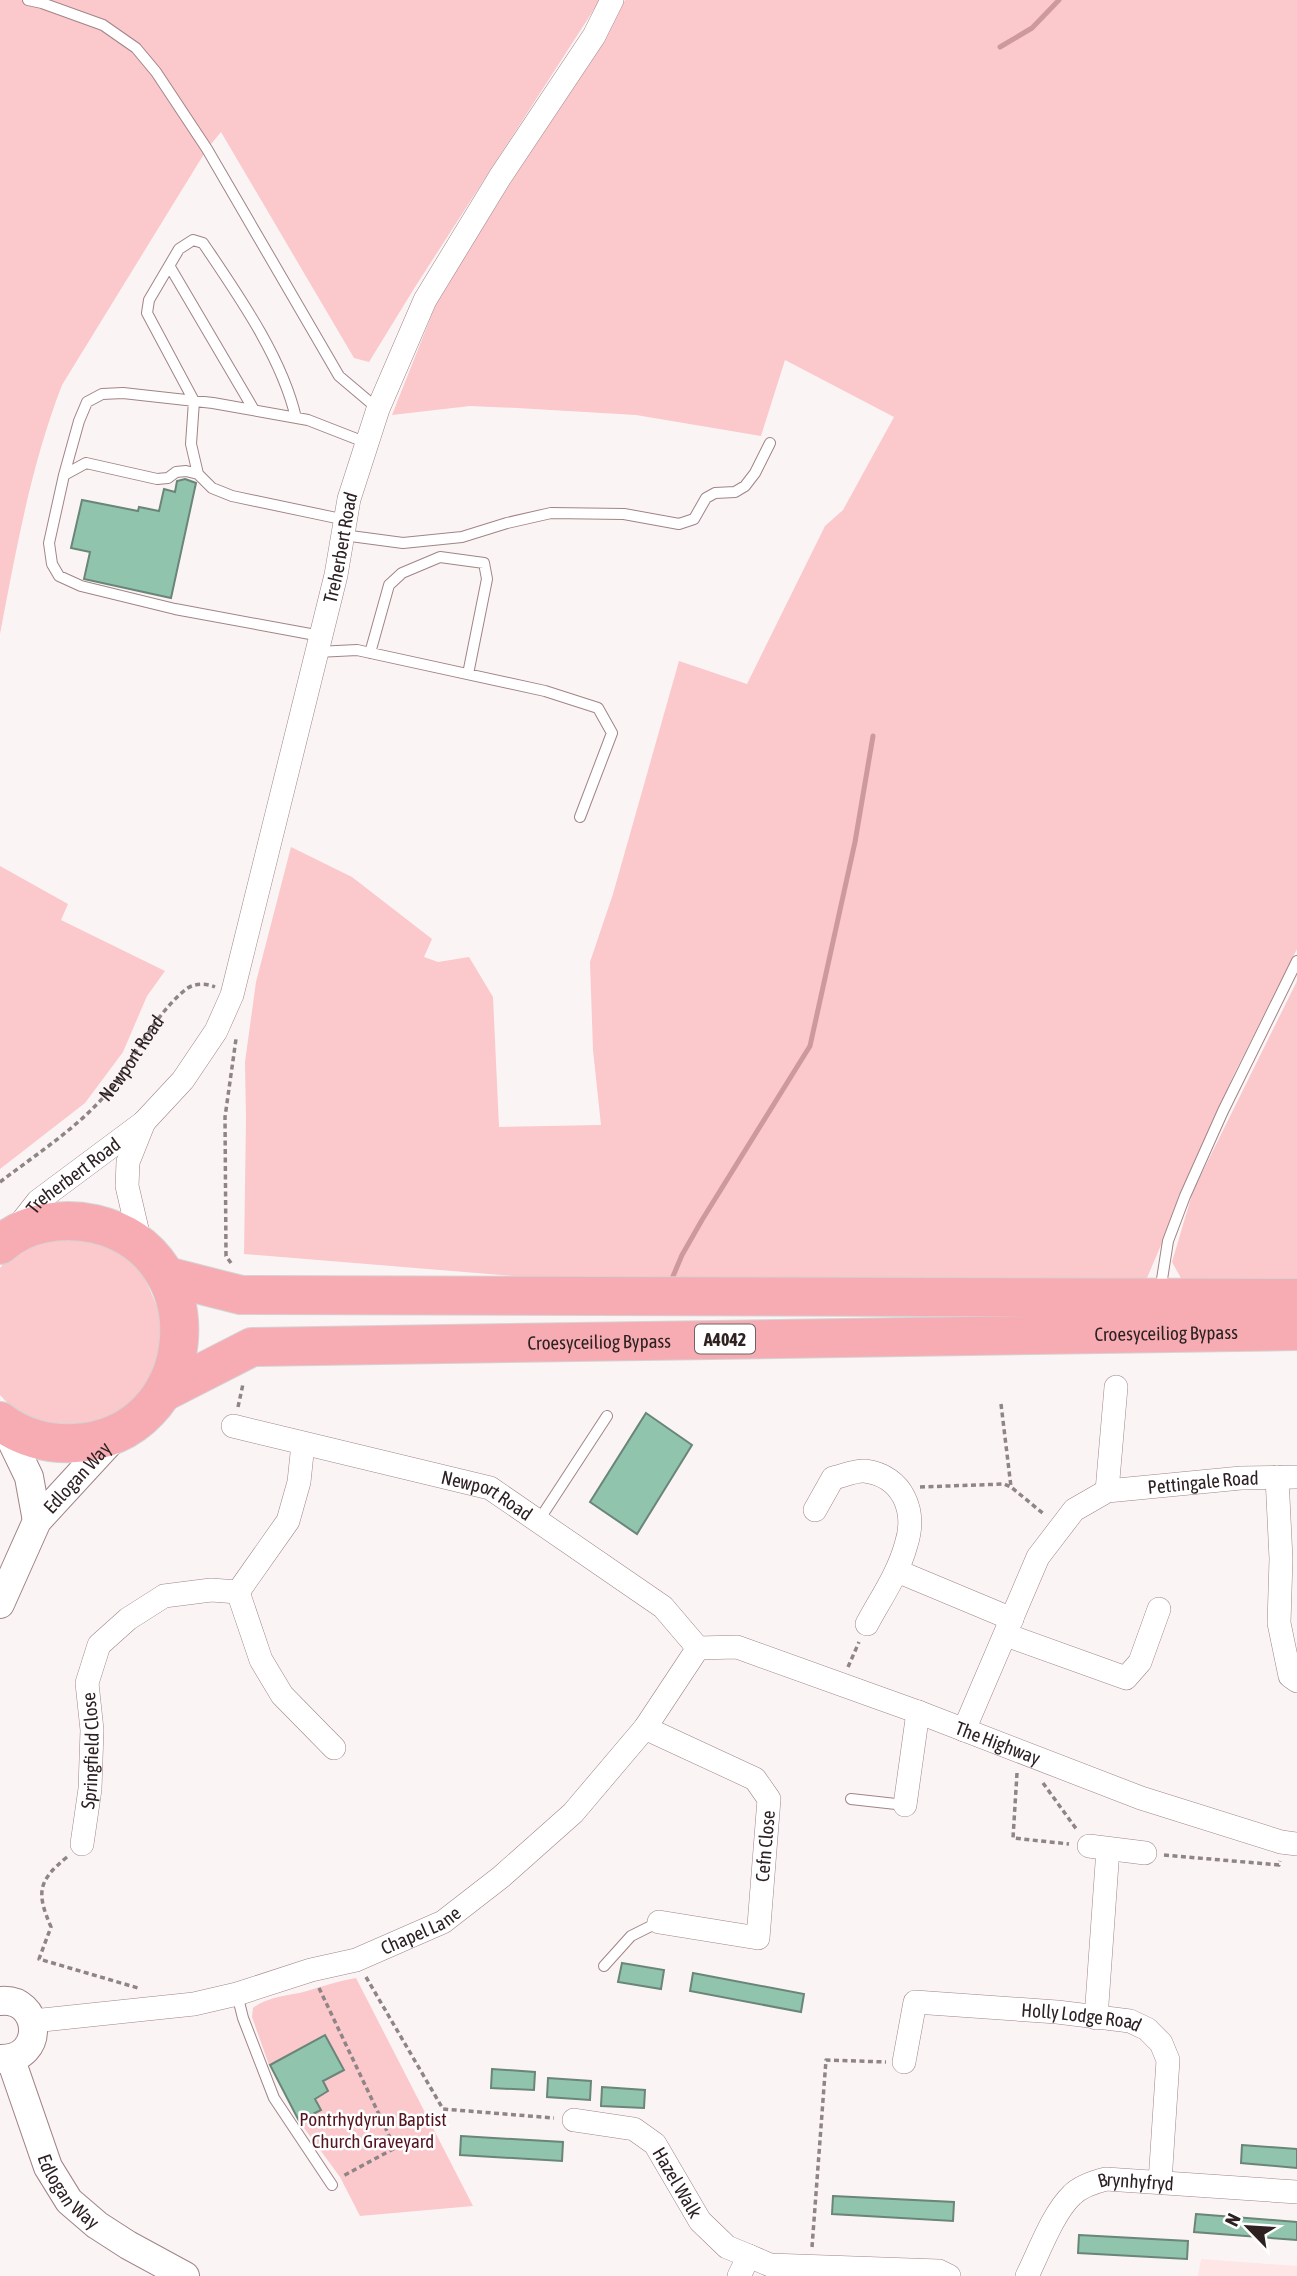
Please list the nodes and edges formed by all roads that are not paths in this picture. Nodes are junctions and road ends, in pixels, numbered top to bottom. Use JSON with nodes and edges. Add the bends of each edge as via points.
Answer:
{"nodes":[{"id":1,"x":28,"y":0,"type":"edge"},
{"id":2,"x":612,"y":0,"type":"edge"},
{"id":3,"x":170,"y":267,"type":"junction"},
{"id":4,"x":194,"y":401,"type":"junction"},
{"id":5,"x":377,"y":409,"type":"junction"},
{"id":6,"x":254,"y":410,"type":"junction"},
{"id":7,"x":296,"y":418,"type":"junction"},
{"id":8,"x":367,"y":443,"type":"junction"},
{"id":9,"x":770,"y":443,"type":"dead end"},
{"id":10,"x":198,"y":474,"type":"junction"},
{"id":11,"x":64,"y":475,"type":"junction"},
{"id":12,"x":344,"y":527,"type":"junction"},
{"id":13,"x":319,"y":644,"type":"junction"},
{"id":14,"x":370,"y":653,"type":"junction"},
{"id":15,"x":468,"y":674,"type":"junction"},
{"id":16,"x":580,"y":817,"type":"dead end"},
{"id":17,"x":1297,"y":961,"type":"edge"},
{"id":18,"x":144,"y":1122,"type":"junction"},
{"id":19,"x":5,"y":1241,"type":"edge"},
{"id":20,"x":141,"y":1246,"type":"junction"},
{"id":21,"x":166,"y":1276,"type":"junction"},
{"id":22,"x":1159,"y":1298,"type":"junction"},
{"id":23,"x":1297,"y":1298,"type":"edge"},
{"id":24,"x":1297,"y":1331,"type":"edge"},
{"id":25,"x":1116,"y":1387,"type":"dead end"},
{"id":26,"x":164,"y":1392,"type":"junction"},
{"id":27,"x":607,"y":1416,"type":"dead end"},
{"id":28,"x":1,"y":1422,"type":"edge"},
{"id":29,"x":233,"y":1426,"type":"road end"},
{"id":30,"x":117,"y":1434,"type":"junction"},
{"id":31,"x":303,"y":1444,"type":"junction"},
{"id":32,"x":1287,"y":1477,"type":"edge"},
{"id":33,"x":1107,"y":1491,"type":"junction"},
{"id":34,"x":815,"y":1510,"type":"dead end"},
{"id":35,"x":539,"y":1520,"type":"junction"},
{"id":36,"x":37,"y":1521,"type":"junction"},
{"id":37,"x":897,"y":1571,"type":"junction"},
{"id":38,"x":238,"y":1592,"type":"junction"},
{"id":39,"x":0,"y":1604,"type":"edge"},
{"id":40,"x":1159,"y":1609,"type":"dead end"},
{"id":41,"x":867,"y":1624,"type":"road end"},
{"id":42,"x":1009,"y":1627,"type":"junction"},
{"id":43,"x":698,"y":1648,"type":"junction"},
{"id":44,"x":1297,"y":1681,"type":"edge"},
{"id":45,"x":918,"y":1712,"type":"junction"},
{"id":46,"x":645,"y":1728,"type":"junction"},
{"id":47,"x":964,"y":1730,"type":"junction"},
{"id":48,"x":334,"y":1748,"type":"dead end"},
{"id":49,"x":851,"y":1799,"type":"dead end"},
{"id":50,"x":905,"y":1805,"type":"joint"},
{"id":51,"x":1291,"y":1843,"type":"edge"},
{"id":52,"x":82,"y":1844,"type":"road end"},
{"id":53,"x":1144,"y":1853,"type":"road end"},
{"id":54,"x":659,"y":1922,"type":"joint"},
{"id":55,"x":604,"y":1966,"type":"dead end"},
{"id":56,"x":237,"y":1994,"type":"junction"},
{"id":57,"x":0,"y":2001,"type":"edge"},
{"id":58,"x":1096,"y":2018,"type":"junction"},
{"id":59,"x":33,"y":2021,"type":"junction"},
{"id":60,"x":5,"y":2060,"type":"edge"},
{"id":61,"x":905,"y":2062,"type":"road end"},
{"id":62,"x":573,"y":2120,"type":"road end"},
{"id":63,"x":1160,"y":2182,"type":"junction"},
{"id":64,"x":332,"y":2185,"type":"road end"},
{"id":65,"x":1297,"y":2192,"type":"edge"},
{"id":66,"x":744,"y":2266,"type":"edge"},
{"id":67,"x":185,"y":2276,"type":"edge"},
{"id":68,"x":949,"y":2276,"type":"edge"},
{"id":69,"x":1027,"y":2276,"type":"edge"}],
"edges":[{"from":1,"to":5,"type":"lane","via":[[103,25],[136,48],[207,149],[339,376]]},
{"from":2,"to":5,"type":"street","name":"Treherbert Road","via":[[594,36],[425,300]]},
{"from":3,"to":4,"type":"lane","via":[[149,300],[147,313]]},
{"from":3,"to":6,"type":"lane"},
{"from":3,"to":7,"type":"lane","via":[[179,249],[193,240],[203,243],[290,391]]},
{"from":4,"to":6,"type":"lane"},
{"from":4,"to":10,"type":"lane","via":[[190,426]]},
{"from":4,"to":11,"type":"lane","via":[[123,393],[102,394],[87,402]]},
{"from":5,"to":8,"type":"street","name":"Treherbert Road"},
{"from":6,"to":7,"type":"lane"},
{"from":7,"to":8,"type":"lane"},
{"from":8,"to":12,"type":"street","name":"Treherbert Road"},
{"from":9,"to":12,"type":"lane","via":[[745,486],[735,492],[715,493],[694,519],[679,524],[624,514],[551,513],[462,537],[403,543]]},
{"from":10,"to":11,"type":"lane","via":[[176,472],[157,479],[86,463]]},
{"from":10,"to":12,"type":"lane","via":[[212,488],[232,496]]},
{"from":11,"to":13,"type":"lane","via":[[50,543],[52,564],[59,576],[81,586]]},
{"from":12,"to":13,"type":"street","name":"Treherbert Road"},
{"from":13,"to":14,"type":"lane"},
{"from":13,"to":18,"type":"street","name":"Treherbert Road","via":[[232,995],[216,1031],[190,1070]]},
{"from":14,"to":15,"type":"lane"},
{"from":14,"to":15,"type":"lane","via":[[389,585],[402,573],[440,557],[484,563],[487,579]]},
{"from":15,"to":16,"type":"lane","via":[[598,708],[612,733]]},
{"from":17,"to":22,"type":"lane","via":[[1185,1196],[1168,1241]]},
{"from":18,"to":19,"type":"street","name":"Treherbert Road","via":[[38,1201]]},
{"from":18,"to":20,"type":"street","name":"Treherbert Road","via":[[127,1174]]},
{"from":19,"to":20,"type":"highway","via":[[42,1223],[77,1220],[111,1228]]},
{"from":20,"to":21,"type":"highway"},
{"from":21,"to":22,"type":"highway","name":"Croesyceiliog Bypass","number":"A4042","via":[[246,1295]]},
{"from":21,"to":26,"type":"highway","via":[[177,1304],[181,1334],[176,1364]]},
{"from":22,"to":23,"type":"highway","name":"Croesyceiliog Bypass","number":"A4042"},
{"from":24,"to":26,"type":"highway","name":"Croesyceiliog Bypass","number":"A4042","via":[[252,1346]]},
{"from":25,"to":33,"type":"street"},
{"from":26,"to":30,"type":"highway","via":[[142,1417]]},
{"from":27,"to":35,"type":"lane"},
{"from":28,"to":30,"type":"highway","via":[[29,1437],[58,1444],[88,1443]]},
{"from":28,"to":36,"type":"street","name":"Edlogan Way","via":[[29,1477]]},
{"from":29,"to":31,"type":"street","name":"Newport Road"},
{"from":30,"to":36,"type":"street","name":"Edlogan Way"},
{"from":31,"to":35,"type":"street","name":"Newport Road","via":[[490,1488]]},
{"from":31,"to":38,"type":"street","via":[[288,1521]]},
{"from":32,"to":33,"type":"street","name":"Pettingale Road"},
{"from":32,"to":44,"type":"street","via":[[1279,1623],[1290,1676]]},
{"from":33,"to":42,"type":"street","name":"Pettingale Road","via":[[1074,1510],[1038,1557]]},
{"from":34,"to":37,"type":"street","via":[[833,1478],[863,1471],[889,1477],[903,1493],[909,1517],[908,1542]]},
{"from":35,"to":43,"type":"street","name":"Newport Road","via":[[663,1607]]},
{"from":36,"to":39,"type":"street","name":"Edlogan Way"},
{"from":37,"to":41,"type":"street"},
{"from":37,"to":42,"type":"street"},
{"from":38,"to":48,"type":"street","via":[[261,1660],[282,1695]]},
{"from":38,"to":52,"type":"street","name":"Springfield Close","via":[[164,1596],[99,1645],[87,1684],[92,1730]]},
{"from":40,"to":42,"type":"street","via":[[1140,1662],[1126,1678]]},
{"from":42,"to":47,"type":"street","name":"Pettingale Road"},
{"from":43,"to":45,"type":"street","name":"The Highway","via":[[737,1647]]},
{"from":43,"to":46,"type":"street","name":"Chapel Lane"},
{"from":45,"to":47,"type":"street","name":"The Highway"},
{"from":45,"to":50,"type":"street"},
{"from":46,"to":54,"type":"street","name":"Cefn Close","via":[[755,1779],[769,1799],[758,1938]]},
{"from":46,"to":56,"type":"street","name":"Chapel Lane","via":[[573,1813],[443,1922],[356,1960]]},
{"from":47,"to":51,"type":"street","name":"The Highway","via":[[1141,1798]]},
{"from":49,"to":50,"type":"lane"},
{"from":53,"to":58,"type":"street","via":[[1098,1848]]},
{"from":54,"to":55,"type":"lane","via":[[631,1936]]},
{"from":56,"to":59,"type":"street","name":"Chapel Lane","via":[[194,2004]]},
{"from":56,"to":64,"type":"lane","via":[[274,2098]]},
{"from":57,"to":59,"type":"street","via":[[23,2007]]},
{"from":58,"to":61,"type":"street","name":"Holly Lodge Road","via":[[915,2002]]},
{"from":58,"to":63,"type":"street","name":"Holly Lodge Road","via":[[1130,2021],[1147,2029],[1161,2043],[1168,2060]]},
{"from":59,"to":60,"type":"street","name":"Edlogan Way","via":[[34,2037],[25,2052]]},
{"from":60,"to":67,"type":"street","name":"Edlogan Way","via":[[48,2167],[69,2201],[97,2225]]},
{"from":62,"to":66,"type":"street","name":"Hazel Walk","via":[[634,2129],[655,2144],[700,2221]]},
{"from":63,"to":65,"type":"street","name":"Brynhyfryd"},
{"from":63,"to":69,"type":"street","name":"Brynhyfryd","via":[[1106,2179],[1073,2194]]},
{"from":66,"to":68,"type":"street","name":"Hazel Walk","via":[[939,2271]]}]}
